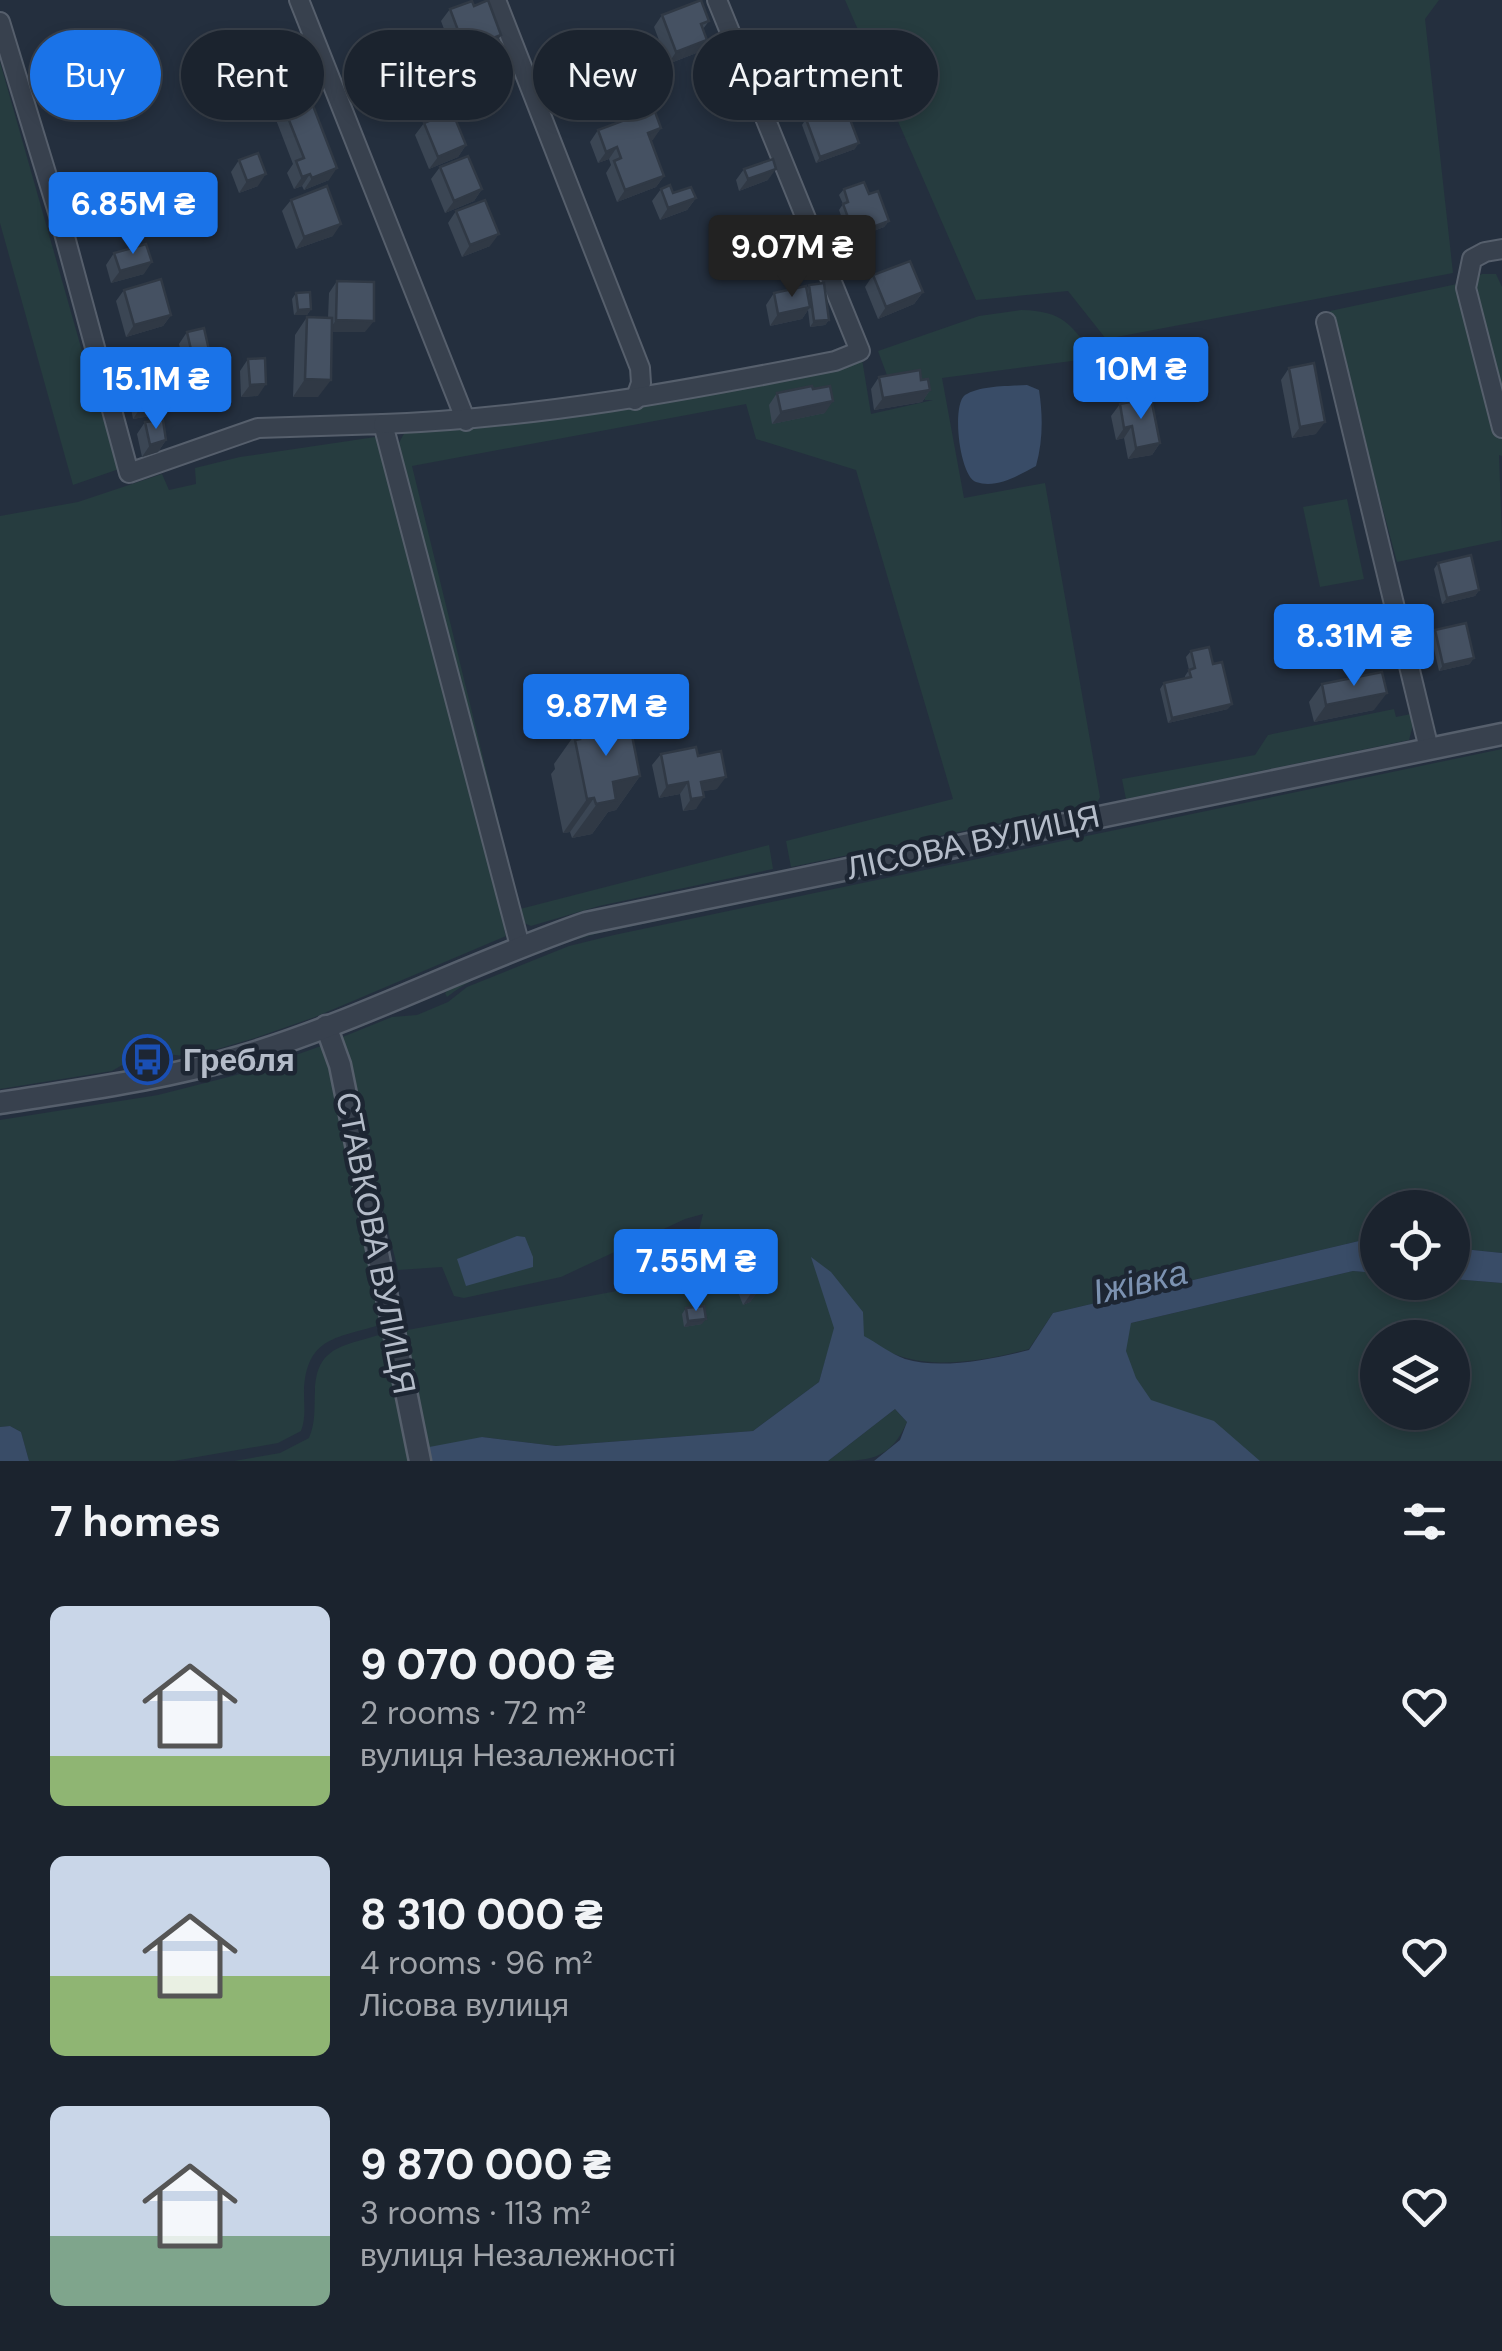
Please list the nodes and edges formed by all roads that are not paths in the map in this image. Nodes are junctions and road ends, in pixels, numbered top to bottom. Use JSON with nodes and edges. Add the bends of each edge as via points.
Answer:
{"nodes":[{"id":1,"x":300,"y":0,"type":"edge"},
{"id":2,"x":496,"y":0,"type":"edge"},
{"id":3,"x":717,"y":0,"type":"edge"},
{"id":4,"x":0,"y":22,"type":"edge"},
{"id":5,"x":1502,"y":249,"type":"edge"},
{"id":6,"x":1326,"y":322,"type":"dead end"},
{"id":7,"x":635,"y":400,"type":"junction"},
{"id":8,"x":466,"y":421,"type":"junction"},
{"id":9,"x":383,"y":424,"type":"junction"},
{"id":10,"x":1502,"y":428,"type":"edge"},
{"id":11,"x":1502,"y":734,"type":"edge"},
{"id":12,"x":1429,"y":749,"type":"junction"},
{"id":13,"x":520,"y":946,"type":"junction"},
{"id":14,"x":326,"y":1026,"type":"junction"},
{"id":15,"x":0,"y":1103,"type":"edge"},
{"id":16,"x":420,"y":1461,"type":"edge"}],
"edges":[{"from":1,"to":8,"type":"street"},
{"from":2,"to":7,"type":"street","via":[[640,368]]},
{"from":3,"to":7,"type":"street","via":[[860,351]]},
{"from":4,"to":9,"type":"street","via":[[129,473],[258,428]]},
{"from":5,"to":10,"type":"street","via":[[1472,259],[1466,288]]},
{"from":6,"to":12,"type":"street"},
{"from":7,"to":8,"type":"street"},
{"from":8,"to":9,"type":"street"},
{"from":9,"to":13,"type":"street"},
{"from":11,"to":12,"type":"street","name":"ЛІСОВА ВУЛИЦЯ"},
{"from":12,"to":13,"type":"street","name":"ЛІСОВА ВУЛИЦЯ","via":[[586,922]]},
{"from":13,"to":14,"type":"street","name":"ЛІСОВА ВУЛИЦЯ"},
{"from":14,"to":15,"type":"street","name":"ЛІСОВА ВУЛИЦЯ","via":[[154,1078]]},
{"from":14,"to":16,"type":"street","name":"СТАВКОВА ВУЛИЦЯ","via":[[340,1065]]}]}
